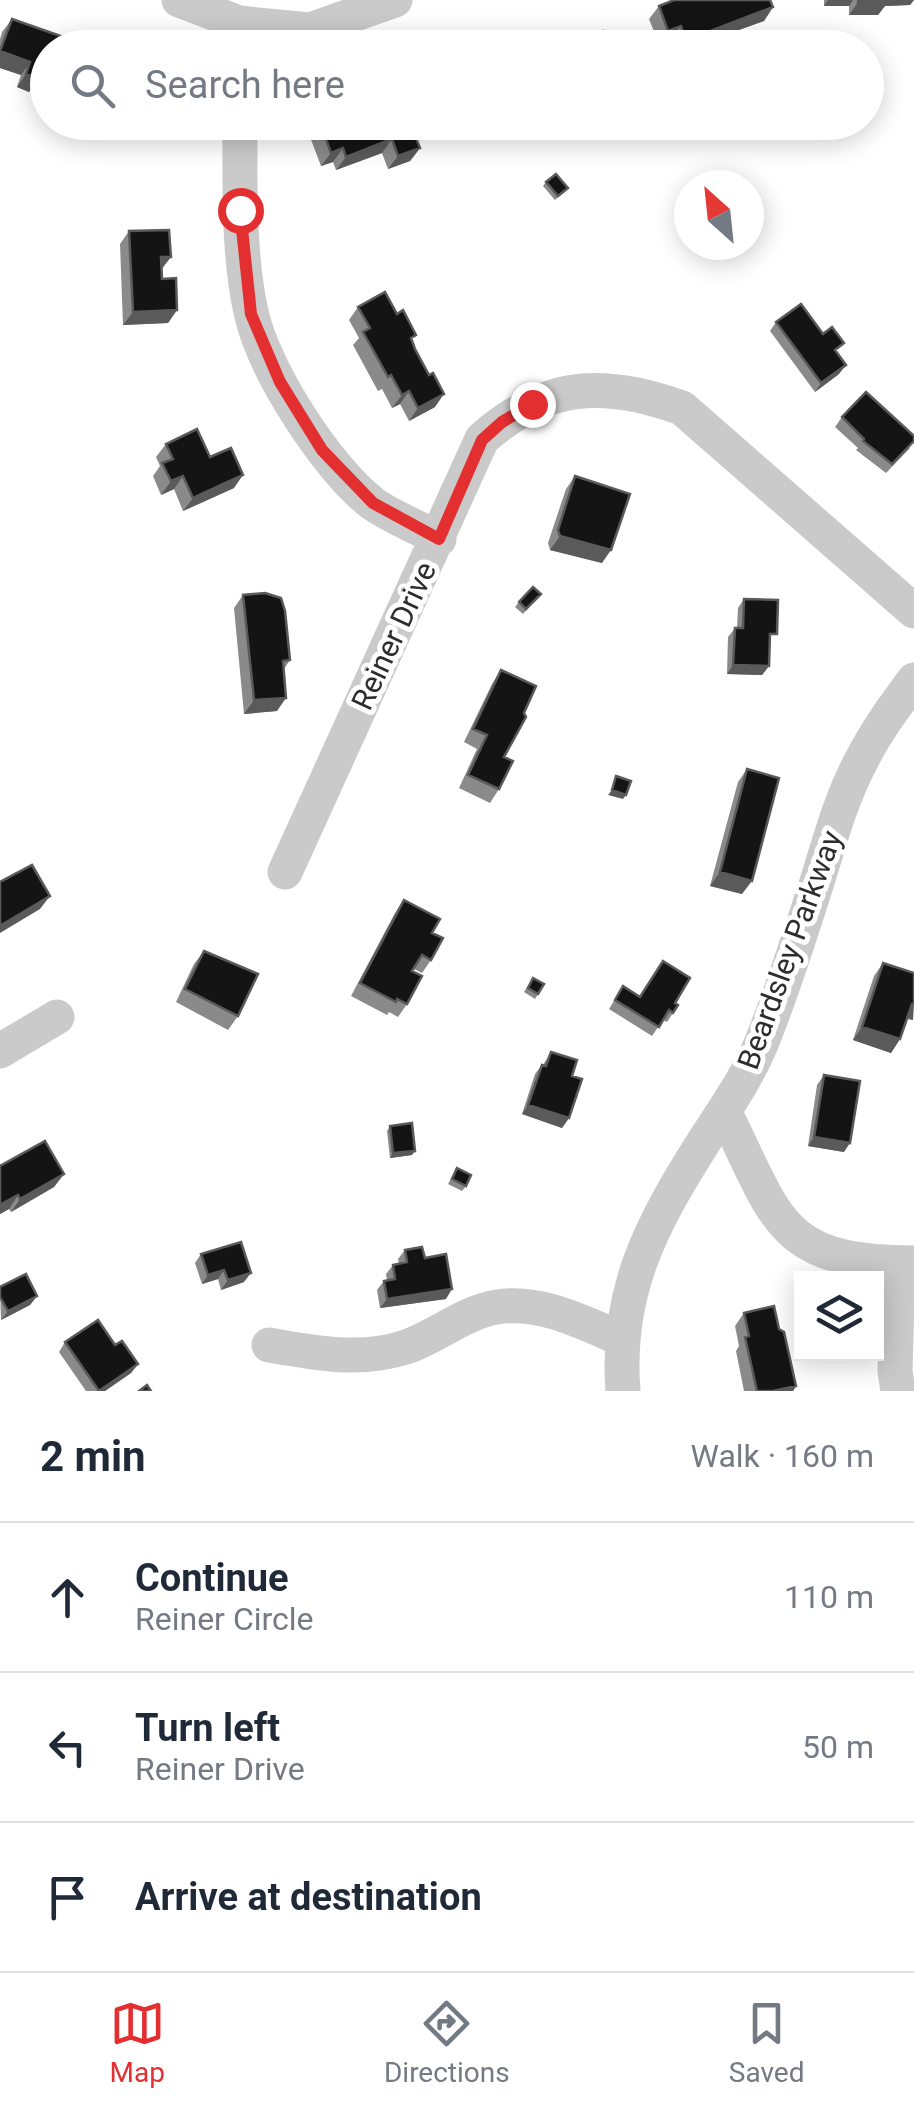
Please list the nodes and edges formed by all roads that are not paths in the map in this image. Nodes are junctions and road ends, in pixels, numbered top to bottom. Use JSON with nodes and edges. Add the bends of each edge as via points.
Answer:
{"nodes":[{"id":1,"x":178,"y":0,"type":"edge"},
{"id":2,"x":395,"y":0,"type":"edge"},
{"id":3,"x":230,"y":30,"type":"edge"},
{"id":4,"x":310,"y":30,"type":"edge"},
{"id":5,"x":240,"y":140,"type":"edge"},
{"id":6,"x":439,"y":539,"type":"junction"},
{"id":7,"x":914,"y":611,"type":"edge"},
{"id":8,"x":914,"y":680,"type":"edge"},
{"id":9,"x":285,"y":872,"type":"dead end"},
{"id":10,"x":57,"y":1017,"type":"dead end"},
{"id":11,"x":0,"y":1051,"type":"edge"},
{"id":12,"x":725,"y":1112,"type":"junction"},
{"id":13,"x":906,"y":1263,"type":"edge"},
{"id":14,"x":622,"y":1339,"type":"junction"},
{"id":15,"x":269,"y":1346,"type":"dead end"},
{"id":16,"x":623,"y":1391,"type":"edge"},
{"id":17,"x":898,"y":1391,"type":"edge"}],
"edges":[{"from":1,"to":3,"type":"street"},
{"from":2,"to":4,"type":"street"},
{"from":5,"to":6,"type":"street","via":[[251,314],[280,382],[322,450],[373,503]]},
{"from":6,"to":7,"type":"street","name":"Reiner Drive","via":[[482,440],[502,422],[571,392],[614,388],[682,408]]},
{"from":6,"to":9,"type":"street","name":"Reiner Drive"},
{"from":8,"to":12,"type":"street","name":"Beardsley Parkway","via":[[858,766],[760,1047]]},
{"from":10,"to":11,"type":"street"},
{"from":12,"to":13,"type":"street","via":[[792,1235],[831,1255]]},
{"from":12,"to":14,"type":"street","name":"Beardsley Parkway","via":[[642,1252]]},
{"from":13,"to":17,"type":"street","via":[[894,1371]]},
{"from":14,"to":15,"type":"street","via":[[558,1312],[496,1306],[405,1348],[359,1356]]},
{"from":14,"to":16,"type":"street","name":"Beardsley Parkway"}]}
